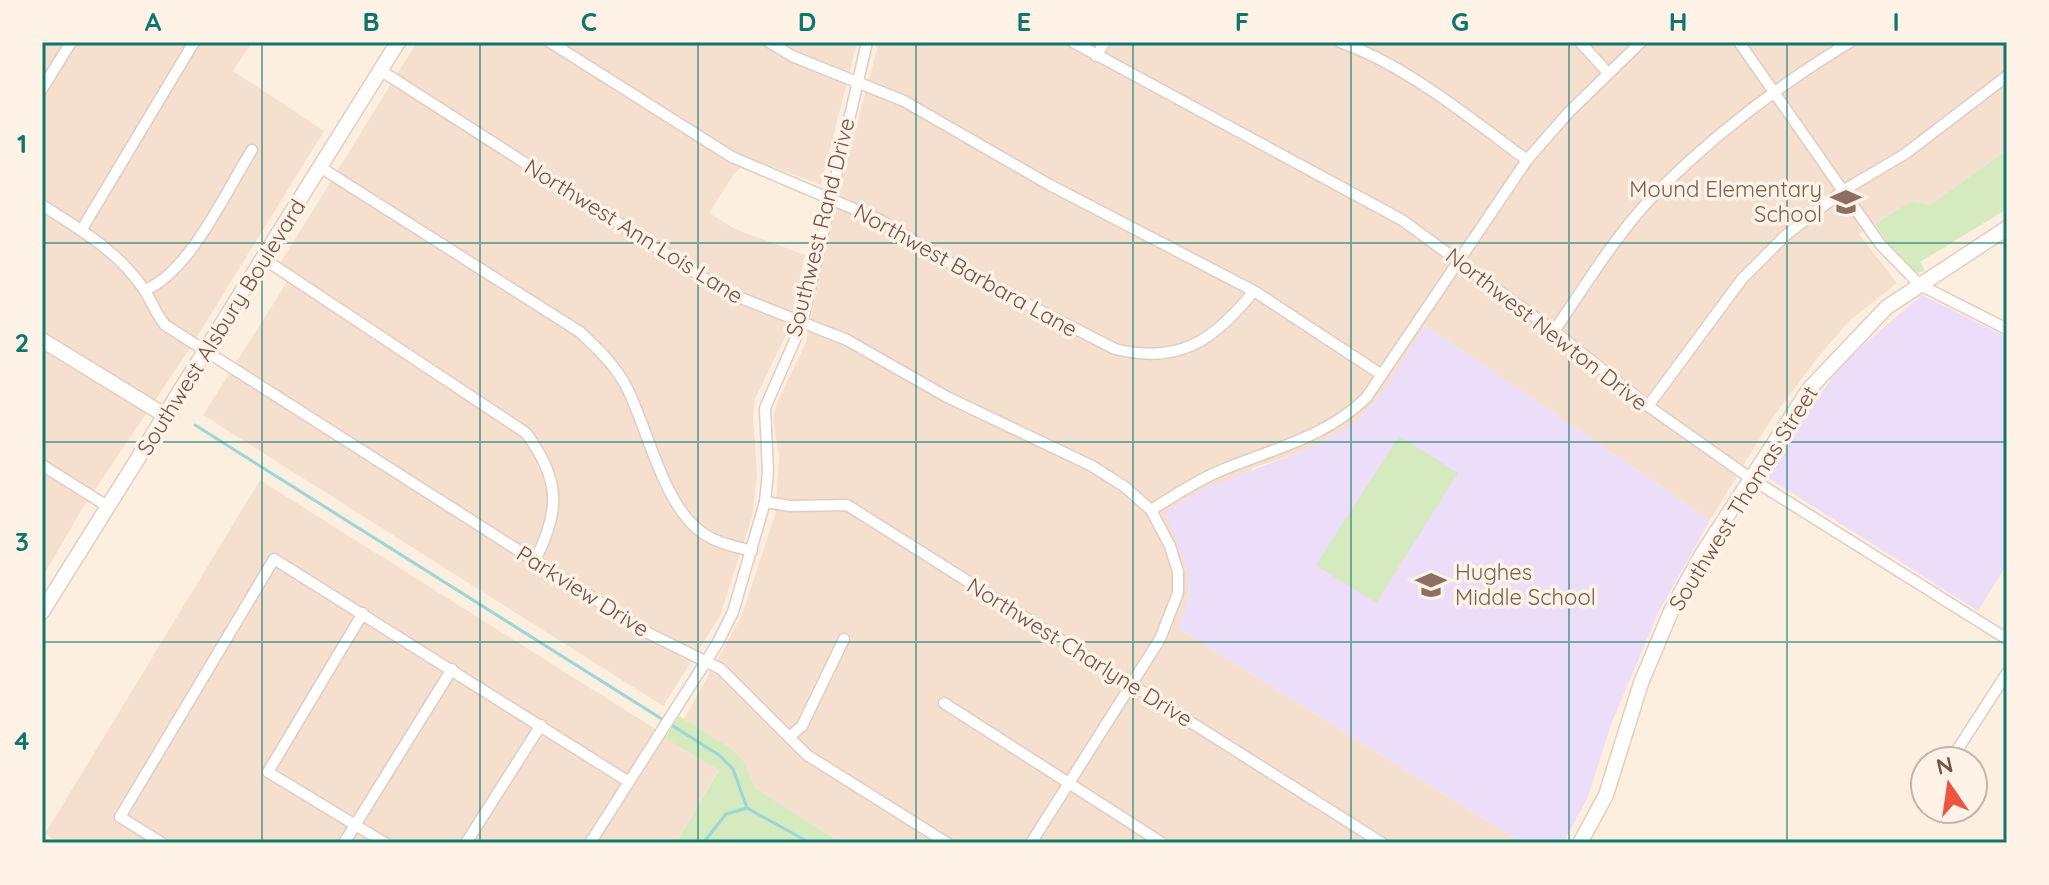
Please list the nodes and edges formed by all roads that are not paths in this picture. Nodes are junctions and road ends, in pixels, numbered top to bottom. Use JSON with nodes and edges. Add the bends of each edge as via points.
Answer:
{"nodes":[{"id":1,"x":71,"y":42,"type":"edge"},
{"id":2,"x":194,"y":42,"type":"edge"},
{"id":3,"x":398,"y":42,"type":"edge"},
{"id":4,"x":550,"y":42,"type":"edge"},
{"id":5,"x":769,"y":42,"type":"edge"},
{"id":6,"x":867,"y":42,"type":"edge"},
{"id":7,"x":1073,"y":42,"type":"edge"},
{"id":8,"x":1105,"y":42,"type":"edge"},
{"id":9,"x":1340,"y":42,"type":"edge"},
{"id":10,"x":1580,"y":42,"type":"edge"},
{"id":11,"x":1641,"y":42,"type":"edge"},
{"id":12,"x":1739,"y":42,"type":"edge"},
{"id":13,"x":1850,"y":42,"type":"edge"},
{"id":14,"x":1096,"y":56,"type":"junction"},
{"id":15,"x":380,"y":70,"type":"junction"},
{"id":16,"x":1608,"y":73,"type":"junction"},
{"id":17,"x":2007,"y":76,"type":"edge"},
{"id":18,"x":855,"y":81,"type":"junction"},
{"id":19,"x":42,"y":89,"type":"edge"},
{"id":20,"x":1775,"y":91,"type":"junction"},
{"id":21,"x":252,"y":150,"type":"dead end"},
{"id":22,"x":1527,"y":160,"type":"junction"},
{"id":23,"x":320,"y":167,"type":"junction"},
{"id":24,"x":1844,"y":190,"type":"junction"},
{"id":25,"x":828,"y":197,"type":"junction"},
{"id":26,"x":42,"y":205,"type":"edge"},
{"id":27,"x":2007,"y":228,"type":"edge"},
{"id":28,"x":82,"y":229,"type":"junction"},
{"id":29,"x":264,"y":259,"type":"junction"},
{"id":30,"x":1459,"y":259,"type":"junction"},
{"id":31,"x":1920,"y":285,"type":"junction"},
{"id":32,"x":145,"y":290,"type":"junction"},
{"id":33,"x":1254,"y":291,"type":"junction"},
{"id":34,"x":802,"y":324,"type":"junction"},
{"id":35,"x":2007,"y":329,"type":"edge"},
{"id":36,"x":1554,"y":331,"type":"junction"},
{"id":37,"x":42,"y":340,"type":"edge"},
{"id":38,"x":206,"y":353,"type":"junction"},
{"id":39,"x":1382,"y":375,"type":"junction"},
{"id":40,"x":1648,"y":406,"type":"junction"},
{"id":41,"x":166,"y":416,"type":"junction"},
{"id":42,"x":42,"y":465,"type":"edge"},
{"id":43,"x":1750,"y":478,"type":"junction"},
{"id":44,"x":765,"y":502,"type":"junction"},
{"id":45,"x":107,"y":506,"type":"junction"},
{"id":46,"x":1151,"y":510,"type":"junction"},
{"id":47,"x":752,"y":551,"type":"junction"},
{"id":48,"x":535,"y":560,"type":"junction"},
{"id":49,"x":47,"y":591,"type":"edge"},
{"id":50,"x":42,"y":612,"type":"edge"},
{"id":51,"x":363,"y":613,"type":"junction"},
{"id":52,"x":844,"y":639,"type":"dead end"},
{"id":53,"x":2007,"y":639,"type":"edge"},
{"id":54,"x":706,"y":662,"type":"junction"},
{"id":55,"x":452,"y":669,"type":"junction"},
{"id":56,"x":2007,"y":673,"type":"edge"},
{"id":57,"x":1132,"y":684,"type":"junction"},
{"id":58,"x":944,"y":703,"type":"dead end"},
{"id":59,"x":541,"y":725,"type":"junction"},
{"id":60,"x":789,"y":737,"type":"junction"},
{"id":61,"x":1960,"y":745,"type":"edge"},
{"id":62,"x":629,"y":782,"type":"junction"},
{"id":63,"x":1069,"y":783,"type":"junction"},
{"id":64,"x":355,"y":824,"type":"junction"},
{"id":65,"x":162,"y":843,"type":"edge"},
{"id":66,"x":344,"y":843,"type":"edge"},
{"id":67,"x":385,"y":843,"type":"edge"},
{"id":68,"x":466,"y":843,"type":"edge"},
{"id":69,"x":590,"y":843,"type":"edge"},
{"id":70,"x":947,"y":843,"type":"edge"},
{"id":71,"x":1031,"y":843,"type":"edge"},
{"id":72,"x":1162,"y":843,"type":"edge"},
{"id":73,"x":1382,"y":843,"type":"edge"},
{"id":74,"x":1580,"y":843,"type":"edge"}],
"edges":[{"from":1,"to":19,"type":"street"},
{"from":2,"to":28,"type":"street"},
{"from":3,"to":15,"type":"street","name":"Southwest Alsbury Boulevard"},
{"from":4,"to":25,"type":"street","name":"Northwest Barbara Lane","via":[[732,157]]},
{"from":5,"to":18,"type":"street"},
{"from":6,"to":18,"type":"street","name":"Southwest Rand Drive"},
{"from":7,"to":14,"type":"street","name":"Northwest Newton Drive"},
{"from":8,"to":14,"type":"street"},
{"from":9,"to":22,"type":"street","via":[[1442,98]]},
{"from":10,"to":16,"type":"street"},
{"from":11,"to":16,"type":"street"},
{"from":12,"to":20,"type":"street"},
{"from":13,"to":20,"type":"street"},
{"from":14,"to":30,"type":"street","name":"Northwest Newton Drive","via":[[1359,194]]},
{"from":15,"to":23,"type":"street","name":"Southwest Alsbury Boulevard"},
{"from":15,"to":34,"type":"street","name":"Northwest Ann Lois Lane","via":[[726,292]]},
{"from":16,"to":22,"type":"street"},
{"from":17,"to":24,"type":"street","via":[[1905,154]]},
{"from":18,"to":25,"type":"street","name":"Southwest Rand Drive"},
{"from":18,"to":33,"type":"street","via":[[904,101],[1048,184]]},
{"from":20,"to":24,"type":"street"},
{"from":20,"to":36,"type":"street","via":[[1663,185]]},
{"from":21,"to":32,"type":"street","via":[[182,261],[167,280]]},
{"from":22,"to":30,"type":"street"},
{"from":23,"to":29,"type":"street","name":"Southwest Alsbury Boulevard"},
{"from":23,"to":47,"type":"street","via":[[580,332],[626,387],[686,517],[714,540]]},
{"from":24,"to":31,"type":"street","via":[[1880,244]]},
{"from":24,"to":40,"type":"street","via":[[1786,235],[1742,279]]},
{"from":25,"to":33,"type":"street","name":"Northwest Barbara Lane","via":[[880,220],[1073,330],[1140,355],[1187,349],[1215,333]]},
{"from":25,"to":34,"type":"street","name":"Southwest Rand Drive"},
{"from":26,"to":28,"type":"street","name":"Parkview Drive"},
{"from":27,"to":31,"type":"street","name":"Southwest Thomas Street"},
{"from":28,"to":32,"type":"street","name":"Parkview Drive","via":[[113,253]]},
{"from":29,"to":38,"type":"street","name":"Southwest Alsbury Boulevard"},
{"from":29,"to":48,"type":"street","via":[[526,433],[548,470],[556,504],[550,532]]},
{"from":30,"to":36,"type":"street","name":"Northwest Newton Drive"},
{"from":30,"to":39,"type":"street"},
{"from":31,"to":35,"type":"street"},
{"from":31,"to":43,"type":"street","name":"Southwest Thomas Street","via":[[1887,307],[1810,388]]},
{"from":32,"to":38,"type":"street","name":"Parkview Drive","via":[[165,325]]},
{"from":33,"to":39,"type":"street"},
{"from":34,"to":44,"type":"street","name":"Southwest Rand Drive","via":[[765,408]]},
{"from":34,"to":46,"type":"street","name":"Northwest Ann Lois Lane","via":[[847,340],[947,397],[1092,466]]},
{"from":36,"to":40,"type":"street","name":"Northwest Newton Drive"},
{"from":37,"to":41,"type":"street"},
{"from":38,"to":41,"type":"street","name":"Southwest Alsbury Boulevard"},
{"from":38,"to":48,"type":"street","name":"Parkview Drive"},
{"from":39,"to":46,"type":"street","via":[[1366,398],[1336,424],[1204,477]]},
{"from":40,"to":43,"type":"street","name":"Northwest Newton Drive"},
{"from":41,"to":45,"type":"street","name":"Southwest Alsbury Boulevard"},
{"from":42,"to":45,"type":"street"},
{"from":43,"to":53,"type":"street","name":"Northwest Newton Drive"},
{"from":43,"to":74,"type":"street","name":"Southwest Thomas Street","via":[[1657,640],[1606,795]]},
{"from":44,"to":47,"type":"street","name":"Southwest Rand Drive"},
{"from":44,"to":57,"type":"street","name":"Northwest Charlyne Drive","via":[[847,505]]},
{"from":45,"to":49,"type":"street","name":"Southwest Alsbury Boulevard"},
{"from":46,"to":57,"type":"street","via":[[1170,546],[1178,593],[1160,639]]},
{"from":47,"to":54,"type":"street","name":"Southwest Rand Drive","via":[[728,626]]},
{"from":48,"to":54,"type":"street","name":"Parkview Drive","via":[[648,633]]},
{"from":49,"to":50,"type":"street","name":"Southwest Alsbury Boulevard"},
{"from":51,"to":55,"type":"street"},
{"from":51,"to":64,"type":"street","via":[[268,772]]},
{"from":51,"to":65,"type":"street","via":[[274,559],[120,817]]},
{"from":52,"to":60,"type":"street","via":[[802,726]]},
{"from":54,"to":60,"type":"street","name":"Parkview Drive","via":[[735,681]]},
{"from":54,"to":62,"type":"street","name":"Southwest Rand Drive"},
{"from":55,"to":59,"type":"street"},
{"from":55,"to":64,"type":"street"},
{"from":56,"to":61,"type":"street"},
{"from":57,"to":63,"type":"street"},
{"from":57,"to":73,"type":"street","name":"Northwest Charlyne Drive"},
{"from":58,"to":63,"type":"street"},
{"from":59,"to":62,"type":"street"},
{"from":59,"to":68,"type":"street"},
{"from":60,"to":70,"type":"street","name":"Parkview Drive","via":[[817,761]]},
{"from":62,"to":69,"type":"street","name":"Southwest Rand Drive"},
{"from":63,"to":71,"type":"street"},
{"from":63,"to":72,"type":"street"},
{"from":64,"to":66,"type":"street"},
{"from":64,"to":67,"type":"street"}]}
